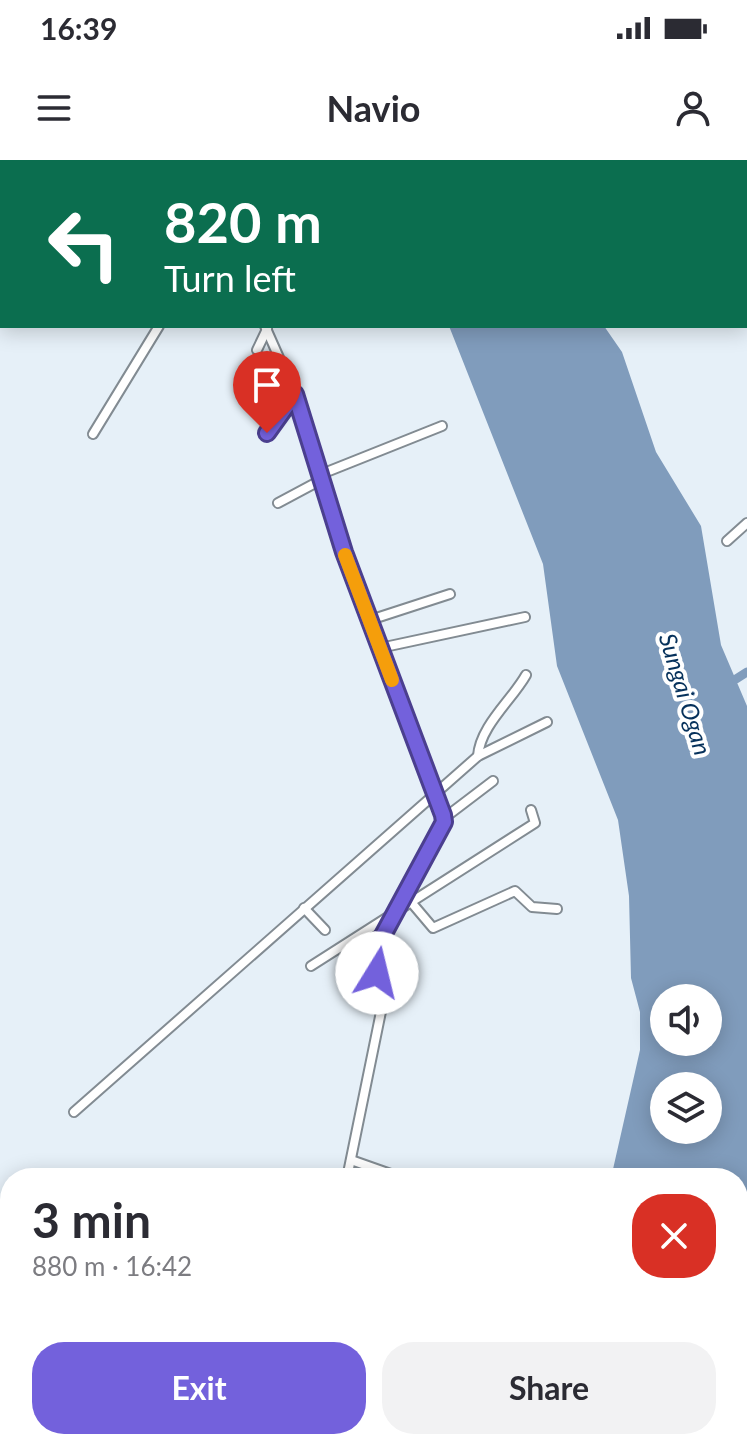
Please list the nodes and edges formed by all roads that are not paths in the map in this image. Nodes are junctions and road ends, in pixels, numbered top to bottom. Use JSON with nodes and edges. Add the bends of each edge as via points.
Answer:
{"nodes":[{"id":1,"x":158,"y":328,"type":"edge"},
{"id":2,"x":266,"y":328,"type":"edge"},
{"id":3,"x":266,"y":328,"type":"edge"},
{"id":4,"x":257,"y":350,"type":"dead end"},
{"id":5,"x":295,"y":394,"type":"junction"},
{"id":6,"x":442,"y":426,"type":"dead end"},
{"id":7,"x":267,"y":433,"type":"dead end"},
{"id":8,"x":93,"y":434,"type":"dead end"},
{"id":9,"x":320,"y":478,"type":"junction"},
{"id":10,"x":278,"y":503,"type":"dead end"},
{"id":11,"x":747,"y":523,"type":"edge"},
{"id":12,"x":727,"y":541,"type":"dead end"},
{"id":13,"x":450,"y":594,"type":"dead end"},
{"id":14,"x":525,"y":617,"type":"dead end"},
{"id":15,"x":370,"y":620,"type":"junction"},
{"id":16,"x":380,"y":648,"type":"junction"},
{"id":17,"x":526,"y":675,"type":"dead end"},
{"id":18,"x":547,"y":722,"type":"dead end"},
{"id":19,"x":478,"y":756,"type":"junction"},
{"id":20,"x":493,"y":781,"type":"dead end"},
{"id":21,"x":434,"y":792,"type":"junction"},
{"id":22,"x":531,"y":810,"type":"dead end"},
{"id":23,"x":443,"y":817,"type":"junction"},
{"id":24,"x":411,"y":902,"type":"junction"},
{"id":25,"x":557,"y":909,"type":"dead end"},
{"id":26,"x":305,"y":910,"type":"junction"},
{"id":27,"x":398,"y":910,"type":"junction"},
{"id":28,"x":322,"y":926,"type":"dead end"},
{"id":29,"x":311,"y":966,"type":"dead end"},
{"id":30,"x":74,"y":1112,"type":"dead end"},
{"id":31,"x":351,"y":1160,"type":"junction"},
{"id":32,"x":349,"y":1168,"type":"edge"},
{"id":33,"x":374,"y":1168,"type":"edge"}],
"edges":[{"from":1,"to":8,"type":"street"},
{"from":2,"to":4,"type":"street"},
{"from":3,"to":5,"type":"street"},
{"from":5,"to":7,"type":"street"},
{"from":5,"to":9,"type":"street"},
{"from":6,"to":9,"type":"street"},
{"from":9,"to":10,"type":"street"},
{"from":9,"to":15,"type":"street"},
{"from":11,"to":12,"type":"street"},
{"from":13,"to":15,"type":"street"},
{"from":14,"to":16,"type":"street"},
{"from":15,"to":16,"type":"street"},
{"from":16,"to":21,"type":"street"},
{"from":17,"to":19,"type":"street","via":[[492,723]]},
{"from":18,"to":19,"type":"street"},
{"from":19,"to":21,"type":"street"},
{"from":20,"to":23,"type":"street"},
{"from":21,"to":23,"type":"street"},
{"from":21,"to":26,"type":"street"},
{"from":22,"to":24,"type":"street","via":[[535,823]]},
{"from":23,"to":27,"type":"street"},
{"from":24,"to":25,"type":"street","via":[[433,928],[515,891],[530,904]]},
{"from":24,"to":27,"type":"street"},
{"from":26,"to":28,"type":"street"},
{"from":26,"to":30,"type":"street"},
{"from":27,"to":29,"type":"street"},
{"from":27,"to":31,"type":"street","via":[[373,955],[384,1002]]},
{"from":31,"to":32,"type":"street"},
{"from":31,"to":33,"type":"street"}]}
